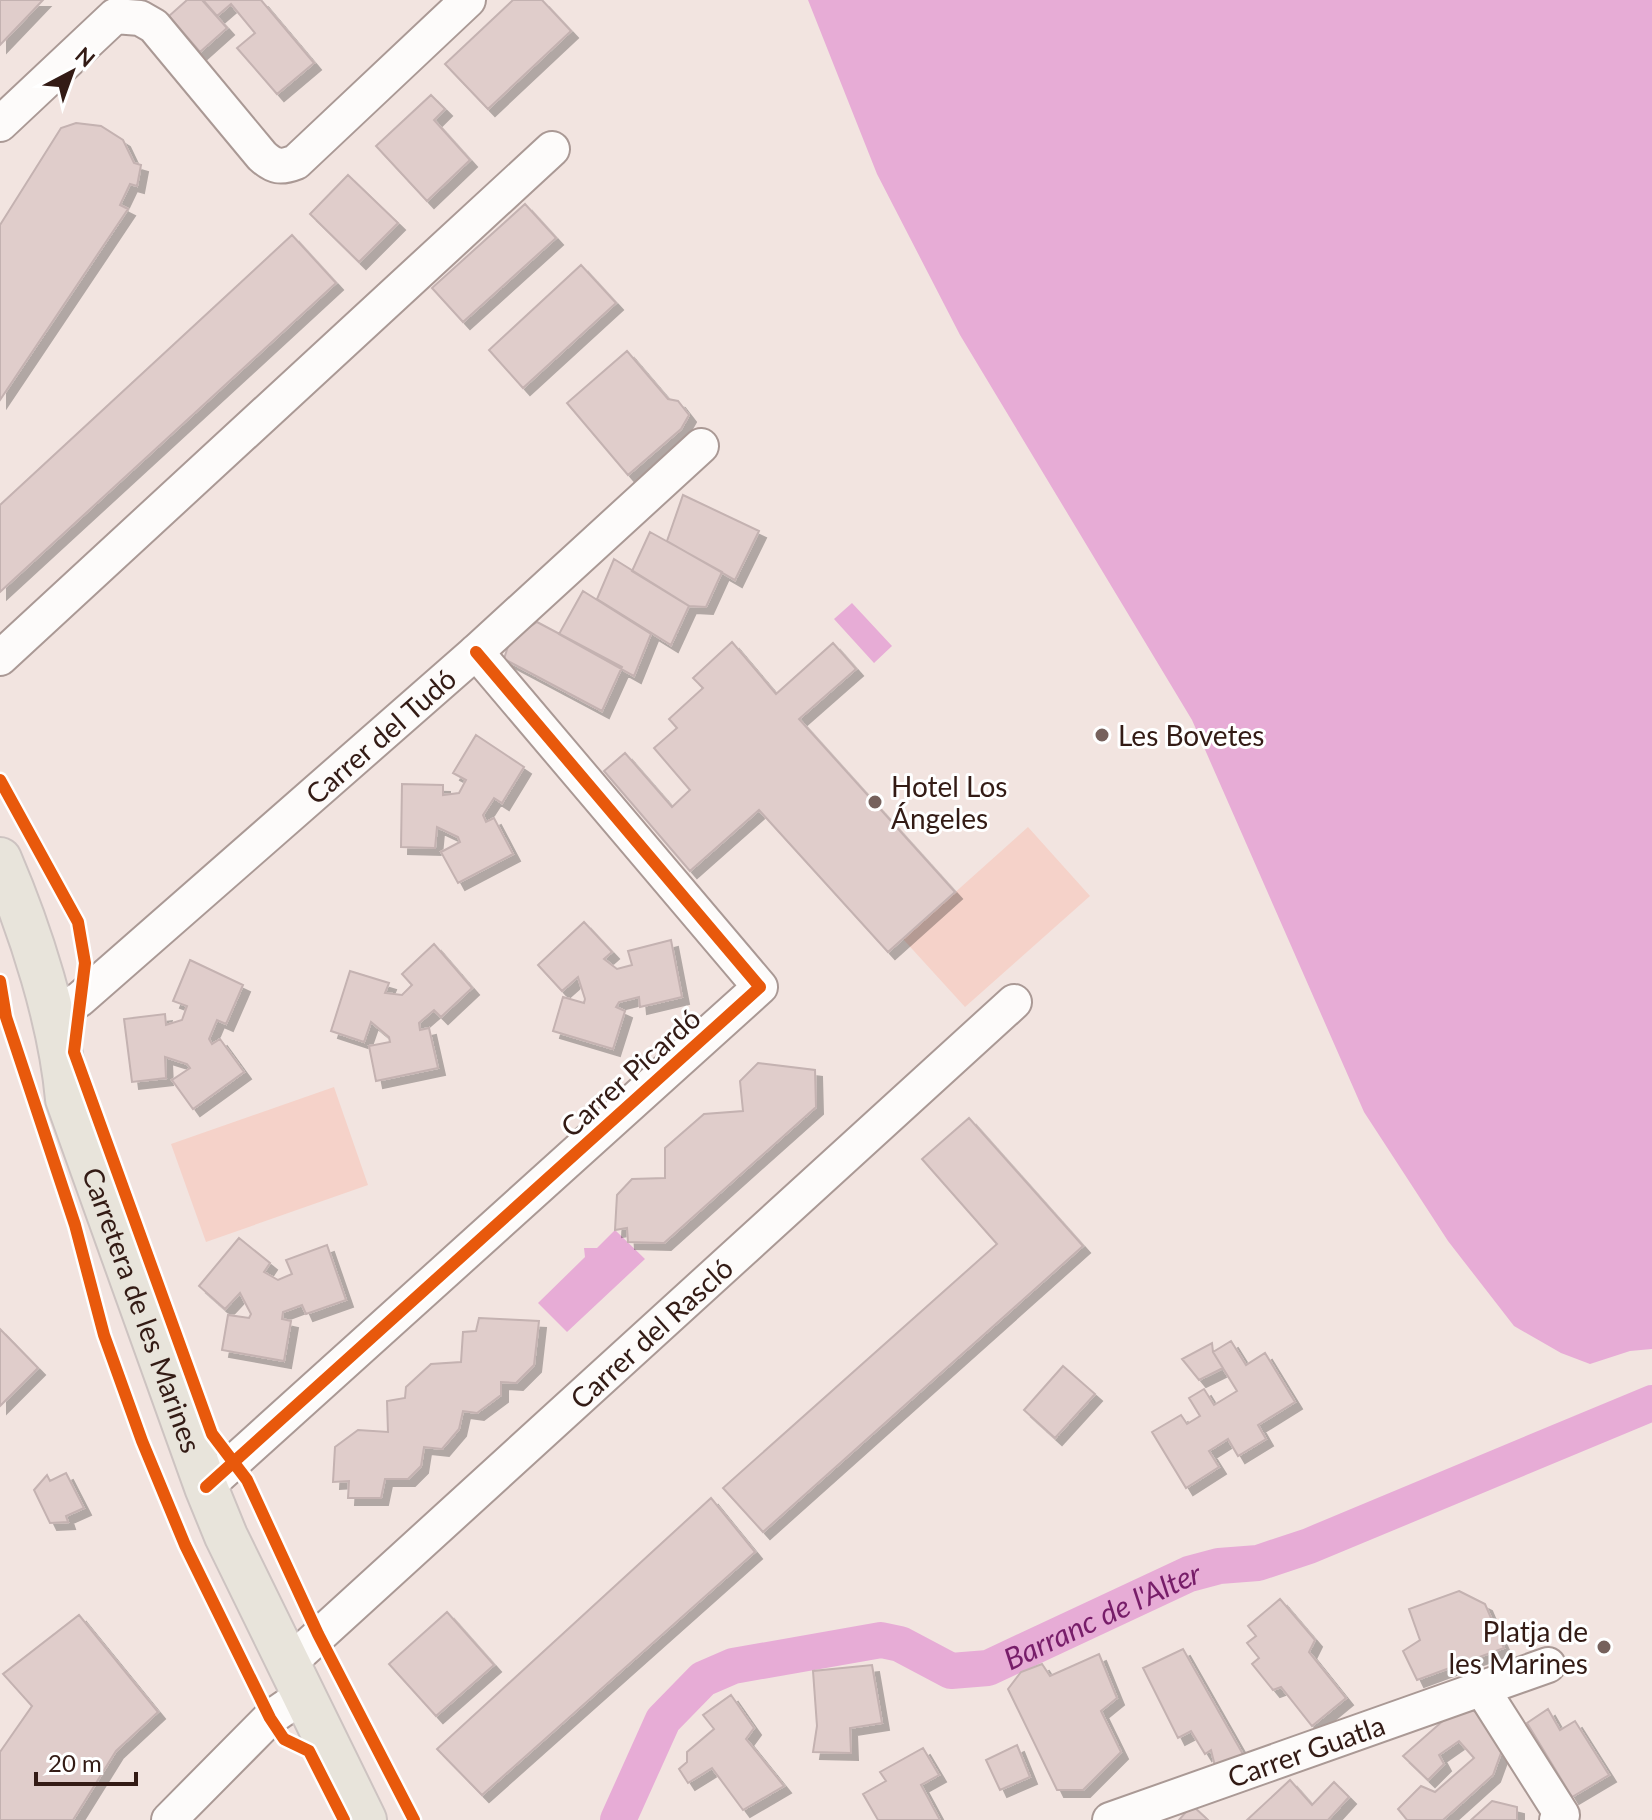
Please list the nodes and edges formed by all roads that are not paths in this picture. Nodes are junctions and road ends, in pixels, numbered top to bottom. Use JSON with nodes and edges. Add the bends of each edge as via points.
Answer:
{"nodes":[{"id":1,"x":468,"y":0,"type":"edge"},
{"id":2,"x":0,"y":124,"type":"edge"},
{"id":3,"x":552,"y":149,"type":"dead end"},
{"id":4,"x":701,"y":446,"type":"dead end"},
{"id":5,"x":476,"y":652,"type":"junction"},
{"id":6,"x":0,"y":658,"type":"edge"},
{"id":7,"x":0,"y":859,"type":"edge"},
{"id":8,"x":0,"y":934,"type":"edge"},
{"id":9,"x":1014,"y":1002,"type":"dead end"},
{"id":10,"x":51,"y":1018,"type":"junction"},
{"id":11,"x":67,"y":1099,"type":"junction"},
{"id":12,"x":206,"y":1487,"type":"junction"},
{"id":13,"x":1548,"y":1665,"type":"dead end"},
{"id":14,"x":297,"y":1679,"type":"junction"},
{"id":15,"x":1482,"y":1689,"type":"junction"},
{"id":16,"x":1125,"y":1818,"type":"edge"},
{"id":17,"x":1560,"y":1818,"type":"edge"},
{"id":18,"x":169,"y":1820,"type":"edge"},
{"id":19,"x":365,"y":1820,"type":"edge"}],
"edges":[{"from":1,"to":2,"type":"street","via":[[296,162],[284,167],[262,156],[154,26],[126,15],[115,16]]},
{"from":3,"to":6,"type":"street"},
{"from":4,"to":5,"type":"street","name":"Carrer del Tudó"},
{"from":5,"to":10,"type":"street","name":"Carrer del Tudó","via":[[80,999]]},
{"from":5,"to":12,"type":"street","name":"Carrer Picardó","via":[[760,987]]},
{"from":7,"to":10,"type":"main road","name":"Carretera de les Marines"},
{"from":8,"to":11,"type":"main road","name":"Carretera de les Marines","via":[[30,1027]]},
{"from":9,"to":14,"type":"street","name":"Carrer del Rascló"},
{"from":10,"to":11,"type":"main road","name":"Carretera de les Marines"},
{"from":11,"to":12,"type":"main road","name":"Carretera de les Marines"},
{"from":12,"to":14,"type":"main road","name":"Carretera de les Marines"},
{"from":13,"to":15,"type":"street","name":"Carrer Guatla"},
{"from":14,"to":18,"type":"street","name":"Carrer del Rascló","via":[[270,1718]]},
{"from":14,"to":19,"type":"main road","name":"Carretera de les Marines"},
{"from":15,"to":16,"type":"street","name":"Carrer Guatla"},
{"from":15,"to":17,"type":"street"}]}
